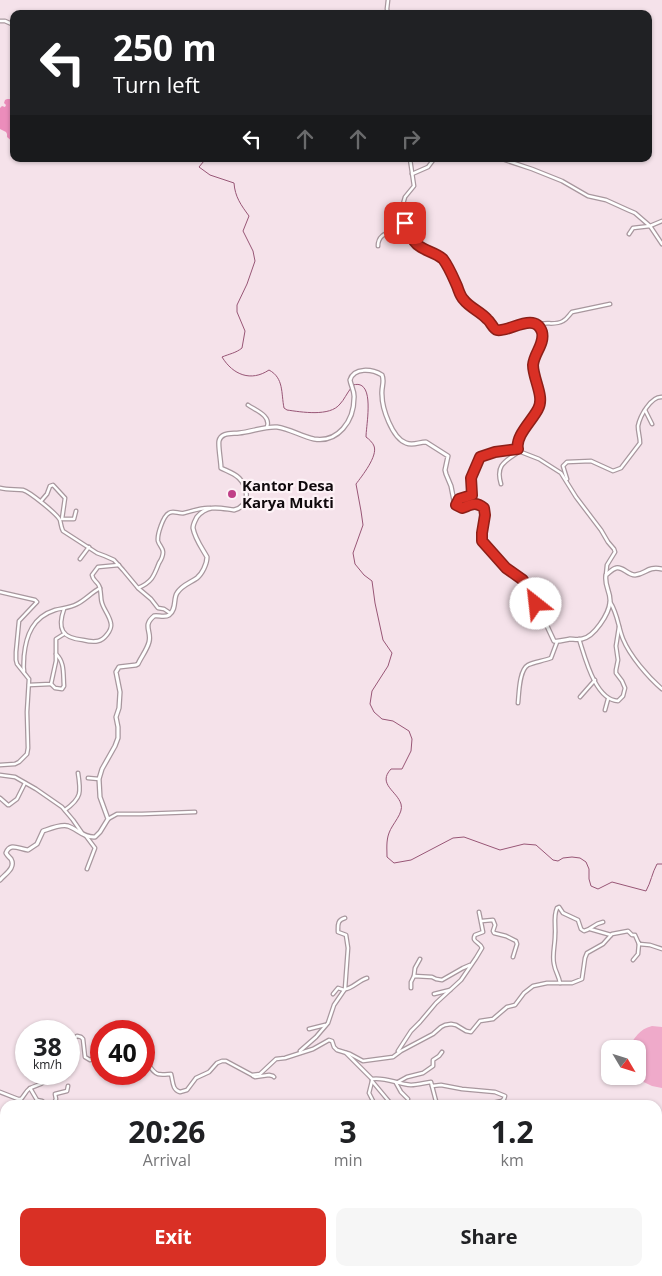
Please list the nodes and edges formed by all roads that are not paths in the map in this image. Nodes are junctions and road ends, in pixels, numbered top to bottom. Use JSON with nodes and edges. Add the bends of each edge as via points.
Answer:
{"nodes":[{"id":1,"x":410,"y":162,"type":"edge"},
{"id":2,"x":432,"y":162,"type":"edge"},
{"id":3,"x":511,"y":162,"type":"edge"},
{"id":4,"x":412,"y":174,"type":"junction"},
{"id":5,"x":406,"y":216,"type":"junction"},
{"id":6,"x":662,"y":221,"type":"edge"},
{"id":7,"x":650,"y":226,"type":"junction"},
{"id":8,"x":629,"y":234,"type":"dead end"},
{"id":9,"x":662,"y":244,"type":"edge"},
{"id":10,"x":378,"y":246,"type":"dead end"},
{"id":11,"x":610,"y":304,"type":"dead end"},
{"id":12,"x":536,"y":325,"type":"junction"},
{"id":13,"x":662,"y":397,"type":"edge"},
{"id":14,"x":248,"y":405,"type":"dead end"},
{"id":15,"x":645,"y":410,"type":"junction"},
{"id":16,"x":652,"y":424,"type":"dead end"},
{"id":17,"x":267,"y":427,"type":"junction"},
{"id":18,"x":519,"y":450,"type":"junction"},
{"id":19,"x":568,"y":483,"type":"junction"},
{"id":20,"x":501,"y":484,"type":"dead end"},
{"id":21,"x":0,"y":488,"type":"edge"},
{"id":22,"x":41,"y":502,"type":"junction"},
{"id":23,"x":456,"y":505,"type":"junction"},
{"id":24,"x":210,"y":508,"type":"junction"},
{"id":25,"x":76,"y":511,"type":"dead end"},
{"id":26,"x":61,"y":519,"type":"junction"},
{"id":27,"x":89,"y":547,"type":"junction"},
{"id":28,"x":80,"y":559,"type":"dead end"},
{"id":29,"x":119,"y":565,"type":"junction"},
{"id":30,"x":662,"y":569,"type":"edge"},
{"id":31,"x":606,"y":575,"type":"junction"},
{"id":32,"x":100,"y":588,"type":"junction"},
{"id":33,"x":138,"y":588,"type":"junction"},
{"id":34,"x":0,"y":592,"type":"edge"},
{"id":35,"x":610,"y":602,"type":"junction"},
{"id":36,"x":64,"y":609,"type":"junction"},
{"id":37,"x":170,"y":614,"type":"junction"},
{"id":38,"x":619,"y":627,"type":"junction"},
{"id":39,"x":64,"y":634,"type":"junction"},
{"id":40,"x":578,"y":639,"type":"junction"},
{"id":41,"x":557,"y":642,"type":"junction"},
{"id":42,"x":56,"y":654,"type":"junction"},
{"id":43,"x":24,"y":671,"type":"junction"},
{"id":44,"x":595,"y":680,"type":"junction"},
{"id":45,"x":51,"y":684,"type":"junction"},
{"id":46,"x":29,"y":685,"type":"junction"},
{"id":47,"x":662,"y":688,"type":"edge"},
{"id":48,"x":580,"y":697,"type":"dead end"},
{"id":49,"x":608,"y":699,"type":"junction"},
{"id":50,"x":518,"y":703,"type":"dead end"},
{"id":51,"x":605,"y":710,"type":"dead end"},
{"id":52,"x":0,"y":765,"type":"edge"},
{"id":53,"x":78,"y":772,"type":"dead end"},
{"id":54,"x":0,"y":775,"type":"edge"},
{"id":55,"x":88,"y":778,"type":"dead end"},
{"id":56,"x":99,"y":779,"type":"junction"},
{"id":57,"x":25,"y":782,"type":"junction"},
{"id":58,"x":0,"y":798,"type":"edge"},
{"id":59,"x":65,"y":810,"type":"junction"},
{"id":60,"x":195,"y":812,"type":"dead end"},
{"id":61,"x":108,"y":818,"type":"junction"},
{"id":62,"x":84,"y":835,"type":"junction"},
{"id":63,"x":88,"y":869,"type":"dead end"},
{"id":64,"x":0,"y":880,"type":"edge"},
{"id":65,"x":479,"y":912,"type":"dead end"},
{"id":66,"x":345,"y":918,"type":"dead end"},
{"id":67,"x":482,"y":921,"type":"junction"},
{"id":68,"x":603,"y":922,"type":"dead end"},
{"id":69,"x":590,"y":929,"type":"junction"},
{"id":70,"x":611,"y":935,"type":"junction"},
{"id":71,"x":639,"y":943,"type":"junction"},
{"id":72,"x":662,"y":949,"type":"edge"},
{"id":73,"x":513,"y":957,"type":"dead end"},
{"id":74,"x":420,"y":959,"type":"dead end"},
{"id":75,"x":633,"y":960,"type":"dead end"},
{"id":76,"x":472,"y":965,"type":"junction"},
{"id":77,"x":414,"y":976,"type":"junction"},
{"id":78,"x":367,"y":978,"type":"dead end"},
{"id":79,"x":560,"y":983,"type":"junction"},
{"id":80,"x":411,"y":988,"type":"dead end"},
{"id":81,"x":344,"y":990,"type":"junction"},
{"id":82,"x":452,"y":990,"type":"junction"},
{"id":83,"x":333,"y":994,"type":"dead end"},
{"id":84,"x":434,"y":994,"type":"dead end"},
{"id":85,"x":326,"y":1025,"type":"junction"},
{"id":86,"x":309,"y":1029,"type":"dead end"},
{"id":87,"x":80,"y":1037,"type":"edge"},
{"id":88,"x":344,"y":1052,"type":"junction"},
{"id":89,"x":442,"y":1052,"type":"dead end"},
{"id":90,"x":297,"y":1054,"type":"junction"},
{"id":91,"x":394,"y":1056,"type":"junction"},
{"id":92,"x":90,"y":1060,"type":"edge"},
{"id":93,"x":155,"y":1072,"type":"edge"},
{"id":94,"x":252,"y":1075,"type":"junction"},
{"id":95,"x":274,"y":1077,"type":"dead end"},
{"id":96,"x":372,"y":1080,"type":"junction"},
{"id":97,"x":393,"y":1080,"type":"junction"},
{"id":98,"x":397,"y":1083,"type":"junction"},
{"id":99,"x":39,"y":1085,"type":"edge"},
{"id":100,"x":68,"y":1086,"type":"dead end"},
{"id":101,"x":432,"y":1086,"type":"junction"},
{"id":102,"x":30,"y":1088,"type":"junction"},
{"id":103,"x":0,"y":1092,"type":"edge"},
{"id":104,"x":408,"y":1099,"type":"dead end"},
{"id":105,"x":37,"y":1100,"type":"edge"},
{"id":106,"x":55,"y":1100,"type":"edge"},
{"id":107,"x":372,"y":1100,"type":"edge"},
{"id":108,"x":388,"y":1100,"type":"edge"},
{"id":109,"x":436,"y":1100,"type":"edge"},
{"id":110,"x":503,"y":1100,"type":"edge"}],
"edges":[{"from":1,"to":4,"type":"street"},
{"from":2,"to":4,"type":"street"},
{"from":3,"to":7,"type":"street","via":[[562,180],[588,196],[635,213]]},
{"from":4,"to":5,"type":"street","via":[[414,186],[403,204]]},
{"from":5,"to":10,"type":"street","via":[[400,228],[378,240]]},
{"from":5,"to":12,"type":"street","via":[[415,242],[443,260],[463,299],[495,329],[526,323]]},
{"from":6,"to":7,"type":"street"},
{"from":7,"to":8,"type":"street","via":[[633,228]]},
{"from":7,"to":9,"type":"street"},
{"from":11,"to":12,"type":"street","via":[[572,312],[562,322]]},
{"from":12,"to":18,"type":"street","via":[[543,339],[533,363],[540,405],[522,434]]},
{"from":13,"to":15,"type":"street","via":[[656,397]]},
{"from":14,"to":17,"type":"street","via":[[268,419]]},
{"from":15,"to":16,"type":"street"},
{"from":15,"to":19,"type":"street","via":[[638,426],[640,442],[621,468],[613,471],[591,461],[567,462],[564,468]]},
{"from":17,"to":23,"type":"street","via":[[315,439],[330,438],[349,420],[354,400],[350,377],[357,372],[374,371],[384,380],[382,398],[392,428],[399,438],[404,443],[426,442],[448,456],[445,470]]},
{"from":17,"to":24,"type":"street","via":[[226,434],[220,438],[222,468],[236,475],[247,496],[244,505],[238,509]]},
{"from":18,"to":19,"type":"street","via":[[562,473]]},
{"from":18,"to":20,"type":"street","via":[[501,466]]},
{"from":18,"to":23,"type":"street","via":[[480,456],[471,478],[472,495],[459,499]]},
{"from":19,"to":31,"type":"street","via":[[615,550]]},
{"from":21,"to":22,"type":"street","via":[[26,491]]},
{"from":22,"to":26,"type":"street"},
{"from":22,"to":26,"type":"street","via":[[53,486],[65,498]]},
{"from":23,"to":41,"type":"street","via":[[462,508],[474,503],[484,508],[482,541],[506,568],[523,580]]},
{"from":24,"to":33,"type":"street","via":[[167,514],[158,537],[163,551],[161,560],[151,580]]},
{"from":24,"to":37,"type":"street","via":[[198,516],[193,526],[208,557],[207,562],[197,578],[178,593]]},
{"from":25,"to":26,"type":"street","via":[[74,519]]},
{"from":26,"to":27,"type":"street","via":[[63,531]]},
{"from":27,"to":28,"type":"street"},
{"from":27,"to":29,"type":"street"},
{"from":29,"to":32,"type":"street","via":[[96,568],[92,576]]},
{"from":29,"to":33,"type":"street"},
{"from":30,"to":31,"type":"street","via":[[650,568],[634,575],[618,568]]},
{"from":31,"to":35,"type":"street"},
{"from":32,"to":36,"type":"street"},
{"from":32,"to":39,"type":"street","via":[[102,605],[111,623],[109,632],[99,641],[71,638]]},
{"from":33,"to":37,"type":"street","via":[[158,608]]},
{"from":34,"to":43,"type":"street","via":[[37,601],[19,621],[16,660]]},
{"from":35,"to":38,"type":"street"},
{"from":35,"to":40,"type":"street","via":[[598,627]]},
{"from":36,"to":39,"type":"street","via":[[61,622]]},
{"from":36,"to":43,"type":"street","via":[[48,613],[29,631]]},
{"from":37,"to":56,"type":"street","via":[[152,616],[147,626],[149,642],[138,664],[120,667],[116,672],[120,692],[116,718],[118,733]]},
{"from":38,"to":47,"type":"street","via":[[629,650],[652,681]]},
{"from":38,"to":49,"type":"street","via":[[616,670],[624,685],[624,693],[618,701]]},
{"from":39,"to":42,"type":"street","via":[[56,639]]},
{"from":40,"to":41,"type":"street"},
{"from":40,"to":44,"type":"street"},
{"from":41,"to":50,"type":"street","via":[[550,658],[523,669]]},
{"from":42,"to":45,"type":"street"},
{"from":42,"to":45,"type":"street","via":[[62,666],[64,686],[61,689]]},
{"from":43,"to":46,"type":"street"},
{"from":44,"to":48,"type":"street"},
{"from":44,"to":49,"type":"street"},
{"from":45,"to":46,"type":"street"},
{"from":46,"to":52,"type":"street","via":[[27,754],[15,764]]},
{"from":49,"to":51,"type":"street"},
{"from":53,"to":59,"type":"street","via":[[79,796]]},
{"from":54,"to":57,"type":"street","via":[[12,775]]},
{"from":55,"to":56,"type":"street"},
{"from":56,"to":61,"type":"street","via":[[100,797]]},
{"from":57,"to":58,"type":"street","via":[[9,805]]},
{"from":57,"to":59,"type":"street"},
{"from":59,"to":62,"type":"street"},
{"from":60,"to":61,"type":"street","via":[[117,814]]},
{"from":61,"to":62,"type":"street","via":[[97,835],[92,838]]},
{"from":62,"to":63,"type":"street","via":[[96,848]]},
{"from":62,"to":64,"type":"street","via":[[64,826],[43,831],[37,844],[28,850],[15,846],[9,848],[6,853],[12,861],[12,868]]},
{"from":65,"to":67,"type":"street"},
{"from":66,"to":81,"type":"street","via":[[339,921],[338,932],[346,935],[348,948]]},
{"from":67,"to":73,"type":"street","via":[[494,921],[494,933],[516,941]]},
{"from":67,"to":76,"type":"street","via":[[483,932],[475,935],[474,941],[482,948]]},
{"from":68,"to":69,"type":"street"},
{"from":69,"to":70,"type":"street"},
{"from":69,"to":79,"type":"street","via":[[583,930],[578,920],[557,908],[553,962]]},
{"from":70,"to":71,"type":"street","via":[[628,931]]},
{"from":70,"to":79,"type":"street","via":[[587,953],[582,979]]},
{"from":71,"to":72,"type":"street"},
{"from":71,"to":75,"type":"street","via":[[638,954]]},
{"from":74,"to":77,"type":"street"},
{"from":76,"to":77,"type":"street","via":[[442,980]]},
{"from":76,"to":82,"type":"street"},
{"from":77,"to":80,"type":"street"},
{"from":78,"to":81,"type":"street"},
{"from":79,"to":91,"type":"street","via":[[547,982],[531,987],[516,1005],[507,1007],[493,1020],[480,1021],[471,1032],[451,1024],[445,1025]]},
{"from":81,"to":83,"type":"street","via":[[337,989]]},
{"from":81,"to":85,"type":"street"},
{"from":82,"to":84,"type":"street"},
{"from":82,"to":91,"type":"street","via":[[411,1031]]},
{"from":85,"to":86,"type":"street"},
{"from":85,"to":90,"type":"street"},
{"from":87,"to":92,"type":"street","via":[[85,1057]]},
{"from":88,"to":90,"type":"street","via":[[335,1049],[329,1040]]},
{"from":88,"to":91,"type":"street","via":[[363,1061]]},
{"from":88,"to":96,"type":"street"},
{"from":89,"to":98,"type":"street","via":[[425,1072]]},
{"from":90,"to":94,"type":"street","via":[[276,1059],[260,1074]]},
{"from":93,"to":94,"type":"street","via":[[171,1074],[178,1092],[187,1090],[196,1078],[222,1061]]},
{"from":94,"to":95,"type":"street","via":[[269,1074]]},
{"from":96,"to":97,"type":"street"},
{"from":96,"to":107,"type":"street","via":[[369,1093]]},
{"from":96,"to":108,"type":"street"},
{"from":97,"to":98,"type":"street"},
{"from":97,"to":104,"type":"street"},
{"from":98,"to":101,"type":"street","via":[[430,1082]]},
{"from":99,"to":102,"type":"street"},
{"from":100,"to":106,"type":"street","via":[[67,1091],[55,1094]]},
{"from":101,"to":109,"type":"street"},
{"from":101,"to":110,"type":"street","via":[[494,1092],[505,1096]]},
{"from":102,"to":103,"type":"street","via":[[20,1100]]},
{"from":102,"to":105,"type":"street"}]}
